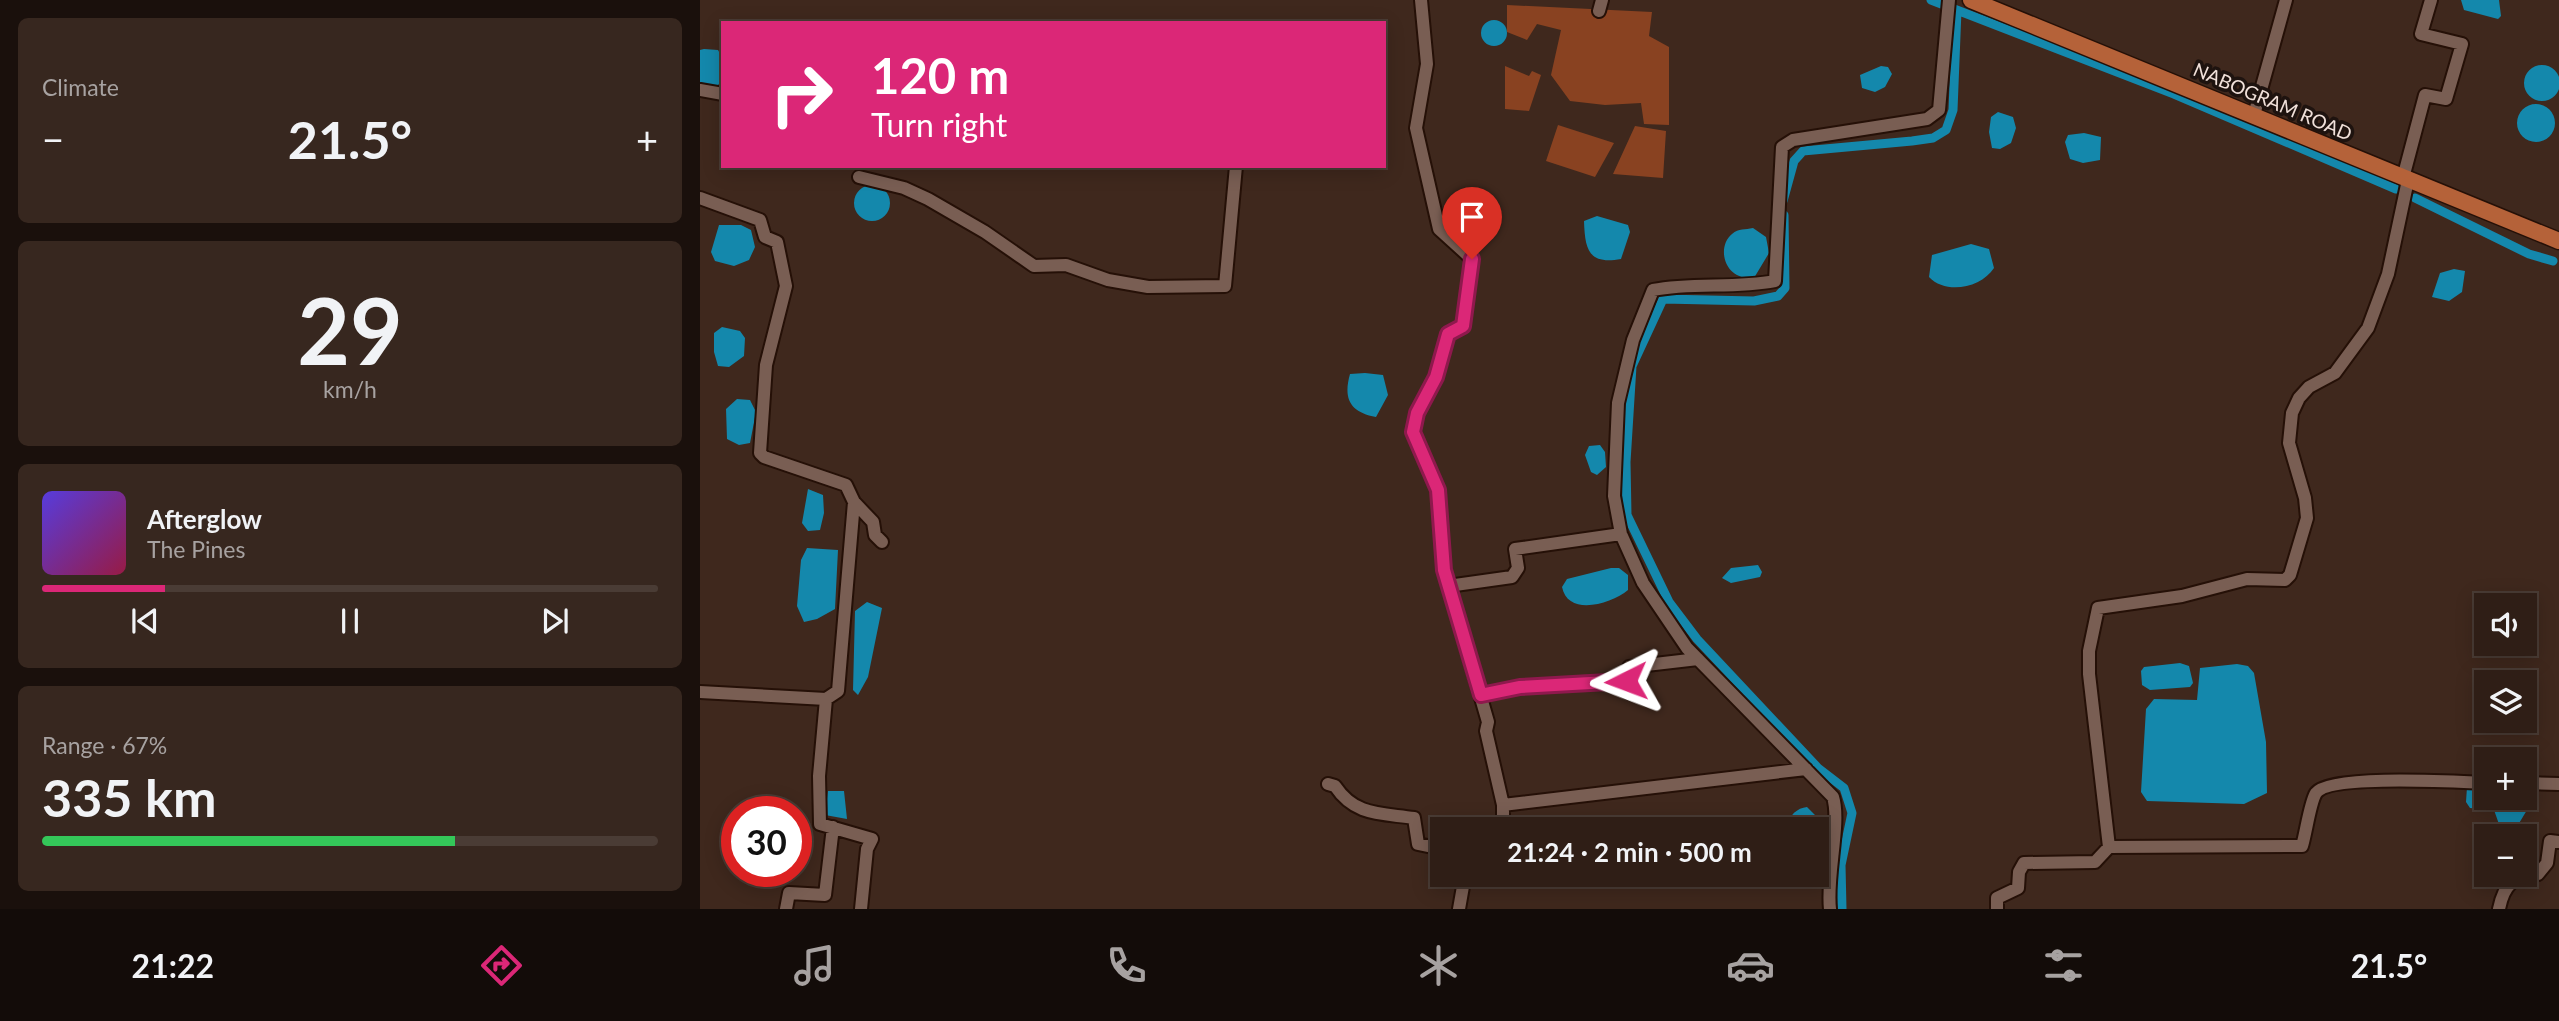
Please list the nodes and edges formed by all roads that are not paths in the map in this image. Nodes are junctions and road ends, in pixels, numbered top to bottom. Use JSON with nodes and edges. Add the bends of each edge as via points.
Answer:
{"nodes":[{"id":1,"x":1421,"y":0,"type":"edge"},
{"id":2,"x":1949,"y":0,"type":"edge"},
{"id":3,"x":1971,"y":0,"type":"edge"},
{"id":4,"x":2286,"y":0,"type":"edge"},
{"id":5,"x":2431,"y":0,"type":"edge"},
{"id":6,"x":700,"y":90,"type":"edge"},
{"id":7,"x":721,"y":94,"type":"edge"},
{"id":8,"x":2254,"y":116,"type":"junction"},
{"id":9,"x":1236,"y":168,"type":"edge"},
{"id":10,"x":859,"y":177,"type":"dead end"},
{"id":11,"x":2406,"y":179,"type":"junction"},
{"id":12,"x":700,"y":198,"type":"edge"},
{"id":13,"x":2559,"y":241,"type":"edge"},
{"id":14,"x":854,"y":502,"type":"junction"},
{"id":15,"x":1621,"y":534,"type":"junction"},
{"id":16,"x":882,"y":542,"type":"dead end"},
{"id":17,"x":1448,"y":586,"type":"junction"},
{"id":18,"x":1698,"y":659,"type":"junction"},
{"id":19,"x":700,"y":692,"type":"edge"},
{"id":20,"x":1481,"y":695,"type":"junction"},
{"id":21,"x":826,"y":699,"type":"junction"},
{"id":22,"x":1806,"y":769,"type":"junction"},
{"id":23,"x":2474,"y":783,"type":"edge"},
{"id":24,"x":2537,"y":783,"type":"edge"},
{"id":25,"x":2559,"y":784,"type":"edge"},
{"id":26,"x":1328,"y":785,"type":"dead end"},
{"id":27,"x":1503,"y":805,"type":"junction"},
{"id":28,"x":1503,"y":817,"type":"edge"},
{"id":29,"x":833,"y":827,"type":"junction"},
{"id":30,"x":2559,"y":842,"type":"edge"},
{"id":31,"x":1430,"y":846,"type":"edge"},
{"id":32,"x":2109,"y":847,"type":"junction"},
{"id":33,"x":1463,"y":887,"type":"edge"},
{"id":34,"x":786,"y":909,"type":"edge"},
{"id":35,"x":861,"y":909,"type":"edge"},
{"id":36,"x":1459,"y":909,"type":"edge"},
{"id":37,"x":1830,"y":909,"type":"edge"},
{"id":38,"x":1997,"y":909,"type":"edge"},
{"id":39,"x":2499,"y":909,"type":"edge"}],
"edges":[{"from":1,"to":17,"type":"street","via":[[1427,64],[1416,128],[1439,229],[1472,259],[1463,326],[1448,334],[1413,432],[1438,490]]},
{"from":2,"to":15,"type":"street","via":[[1939,110],[1927,119],[1793,140],[1782,147],[1775,281],[1653,290],[1633,340],[1618,403],[1614,496]]},
{"from":3,"to":8,"type":"main road","name":"NABOGRAM ROAD"},
{"from":4,"to":8,"type":"street"},
{"from":5,"to":11,"type":"street","via":[[2421,34],[2462,44],[2446,99],[2425,95]]},
{"from":6,"to":7,"type":"street"},
{"from":8,"to":11,"type":"main road","name":"NABOGRAM ROAD"},
{"from":9,"to":10,"type":"street","via":[[1226,286],[1148,287],[1108,280],[1066,265],[1034,266],[928,198]]},
{"from":11,"to":13,"type":"main road","name":"NABOGRAM ROAD"},
{"from":11,"to":32,"type":"street","via":[[2388,274],[2368,328],[2335,373],[2308,387],[2292,413],[2289,443],[2307,518],[2290,575],[2285,580],[2247,579],[2182,596],[2107,605],[2096,611],[2090,674]]},
{"from":12,"to":14,"type":"street","via":[[760,220],[765,237],[777,243],[786,286],[766,365],[760,453],[846,485]]},
{"from":14,"to":16,"type":"street","via":[[873,522],[875,535]]},
{"from":14,"to":21,"type":"street","via":[[838,691]]},
{"from":15,"to":17,"type":"street","via":[[1515,549],[1518,568],[1511,577]]},
{"from":15,"to":18,"type":"street","via":[[1661,613]]},
{"from":17,"to":20,"type":"street"},
{"from":18,"to":20,"type":"street","via":[[1629,667],[1626,681],[1520,687]]},
{"from":18,"to":22,"type":"street"},
{"from":19,"to":21,"type":"street"},
{"from":20,"to":27,"type":"street"},
{"from":21,"to":29,"type":"street","via":[[820,824]]},
{"from":22,"to":27,"type":"street"},
{"from":22,"to":37,"type":"street","via":[[1833,797],[1836,807]]},
{"from":23,"to":32,"type":"street","via":[[2326,784],[2315,794],[2302,846]]},
{"from":24,"to":25,"type":"street"},
{"from":26,"to":31,"type":"street","via":[[1335,786],[1346,803],[1361,809],[1414,818],[1418,844]]},
{"from":27,"to":28,"type":"street"},
{"from":29,"to":34,"type":"street","via":[[825,895],[789,893]]},
{"from":29,"to":35,"type":"street","via":[[872,839]]},
{"from":30,"to":39,"type":"street","via":[[2550,841],[2547,863],[2538,874],[2516,877],[2503,890]]},
{"from":32,"to":38,"type":"street","via":[[2095,862],[2024,863],[2018,888],[1997,898]]},
{"from":33,"to":36,"type":"street"}]}
